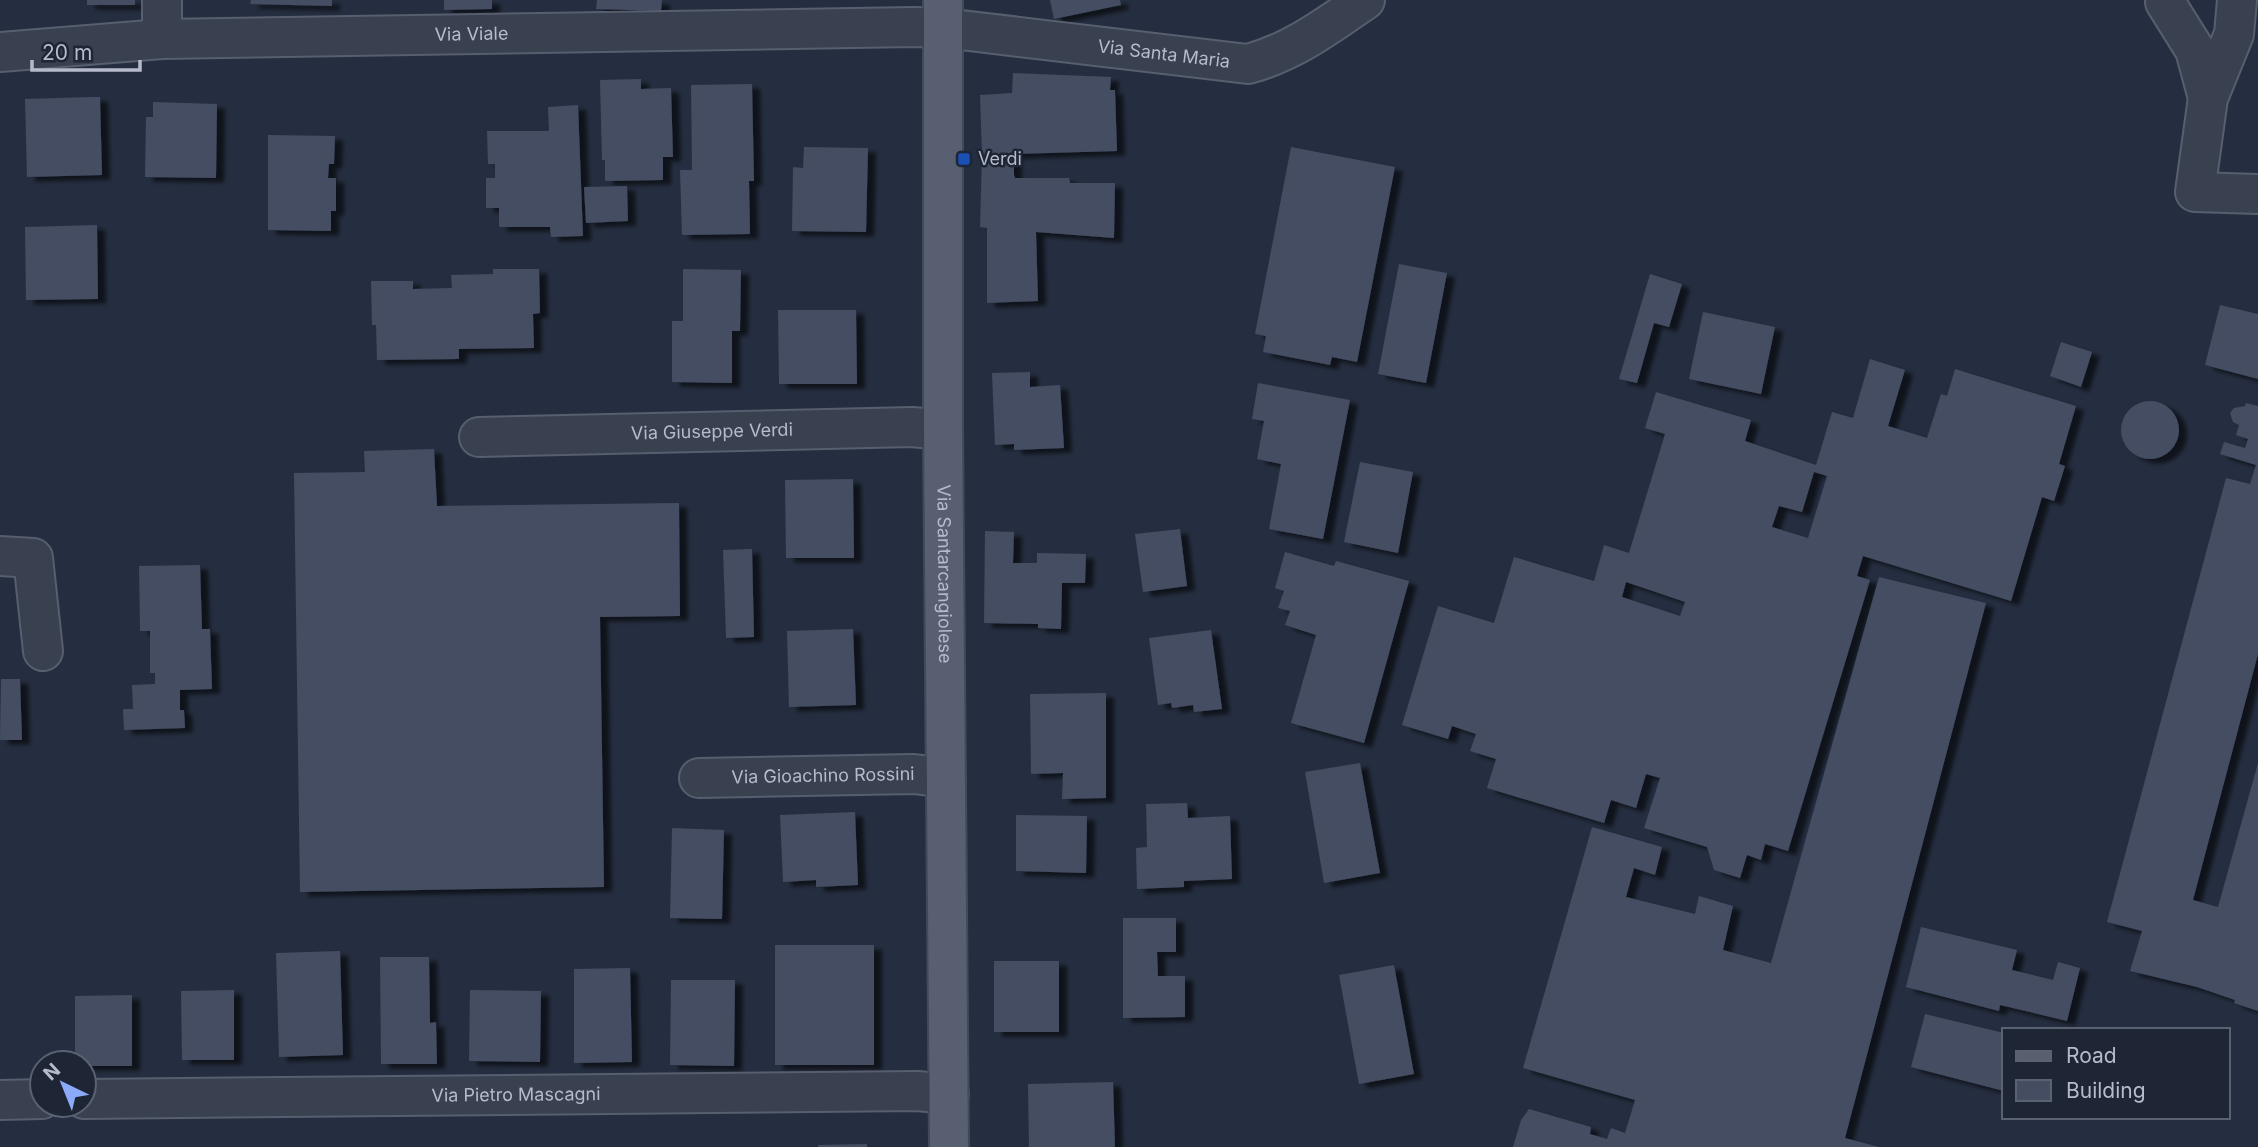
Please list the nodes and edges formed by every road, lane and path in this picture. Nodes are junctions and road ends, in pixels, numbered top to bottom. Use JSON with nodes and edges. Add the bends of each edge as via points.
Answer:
{"nodes":[{"id":1,"x":162,"y":0,"type":"edge"},
{"id":2,"x":1365,"y":0,"type":"edge"},
{"id":3,"x":2237,"y":0,"type":"edge"},
{"id":4,"x":2165,"y":1,"type":"edge"},
{"id":5,"x":943,"y":14,"type":"edge"},
{"id":6,"x":514,"y":16,"type":"edge"},
{"id":7,"x":162,"y":39,"type":"junction"},
{"id":8,"x":0,"y":52,"type":"edge"},
{"id":9,"x":2208,"y":98,"type":"junction"},
{"id":10,"x":2258,"y":194,"type":"edge"},
{"id":11,"x":943,"y":430,"type":"junction"},
{"id":12,"x":479,"y":437,"type":"dead end"},
{"id":13,"x":0,"y":556,"type":"edge"},
{"id":14,"x":43,"y":651,"type":"dead end"},
{"id":15,"x":699,"y":778,"type":"dead end"},
{"id":16,"x":946,"y":778,"type":"junction"},
{"id":17,"x":949,"y":1094,"type":"junction"},
{"id":18,"x":98,"y":1099,"type":"edge"},
{"id":19,"x":0,"y":1100,"type":"edge"},
{"id":20,"x":28,"y":1100,"type":"edge"},
{"id":21,"x":949,"y":1147,"type":"edge"}],
"edges":[{"from":1,"to":7,"type":"street"},
{"from":2,"to":5,"type":"street","name":"Via Santa Maria","via":[[1309,39],[1248,64]]},
{"from":3,"to":9,"type":"street","via":[[2234,34]]},
{"from":4,"to":9,"type":"street","via":[[2194,50]]},
{"from":5,"to":6,"type":"street","name":"Via Viale"},
{"from":5,"to":11,"type":"main road","name":"Via Santarcangiolese"},
{"from":6,"to":7,"type":"street","name":"Via Viale"},
{"from":7,"to":8,"type":"street","name":"Via Viale"},
{"from":9,"to":10,"type":"street","via":[[2195,192]]},
{"from":11,"to":12,"type":"street","name":"Via Giuseppe Verdi","via":[[898,427]]},
{"from":11,"to":16,"type":"main road","name":"Via Santarcangiolese"},
{"from":13,"to":14,"type":"street","via":[[33,558]]},
{"from":15,"to":16,"type":"street","name":"Via Gioachino Rossini","via":[[915,774]]},
{"from":16,"to":17,"type":"main road","name":"Via Santarcangiolese"},
{"from":17,"to":18,"type":"street","name":"Via Pietro Mascagni"},
{"from":17,"to":21,"type":"main road","name":"Via Santarcangiolese"},
{"from":19,"to":20,"type":"street"}]}
